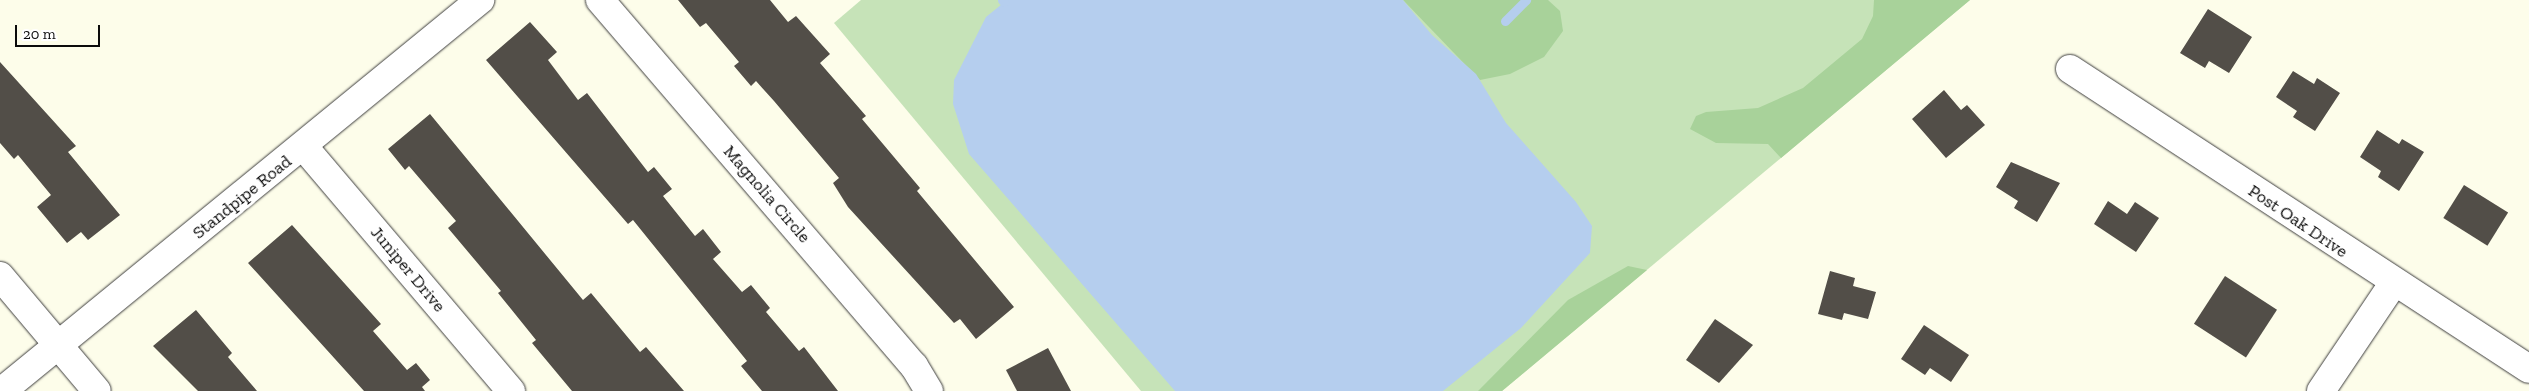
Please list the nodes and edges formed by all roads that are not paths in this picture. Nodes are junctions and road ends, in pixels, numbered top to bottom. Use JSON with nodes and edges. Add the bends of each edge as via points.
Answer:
{"nodes":[{"id":1,"x":480,"y":0,"type":"edge"},
{"id":2,"x":600,"y":0,"type":"edge"},
{"id":3,"x":2070,"y":69,"type":"dead end"},
{"id":4,"x":304,"y":148,"type":"junction"},
{"id":5,"x":0,"y":276,"type":"edge"},
{"id":6,"x":2393,"y":284,"type":"junction"},
{"id":7,"x":58,"y":344,"type":"junction"},
{"id":8,"x":2529,"y":369,"type":"edge"},
{"id":9,"x":2,"y":391,"type":"edge"},
{"id":10,"x":97,"y":391,"type":"edge"},
{"id":11,"x":511,"y":391,"type":"edge"},
{"id":12,"x":929,"y":391,"type":"edge"},
{"id":13,"x":2321,"y":391,"type":"edge"}],
"edges":[{"from":1,"to":4,"type":"street","name":"Standpipe Road"},
{"from":2,"to":12,"type":"street","name":"Magnolia Circle","via":[[914,366]]},
{"from":3,"to":6,"type":"street","name":"Post Oak Drive"},
{"from":4,"to":7,"type":"street","name":"Standpipe Road"},
{"from":4,"to":11,"type":"street","name":"Juniper Drive"},
{"from":5,"to":7,"type":"street"},
{"from":6,"to":8,"type":"street","name":"Post Oak Drive"},
{"from":6,"to":13,"type":"street"},
{"from":7,"to":9,"type":"street","name":"Standpipe Road"},
{"from":7,"to":10,"type":"street"}]}
